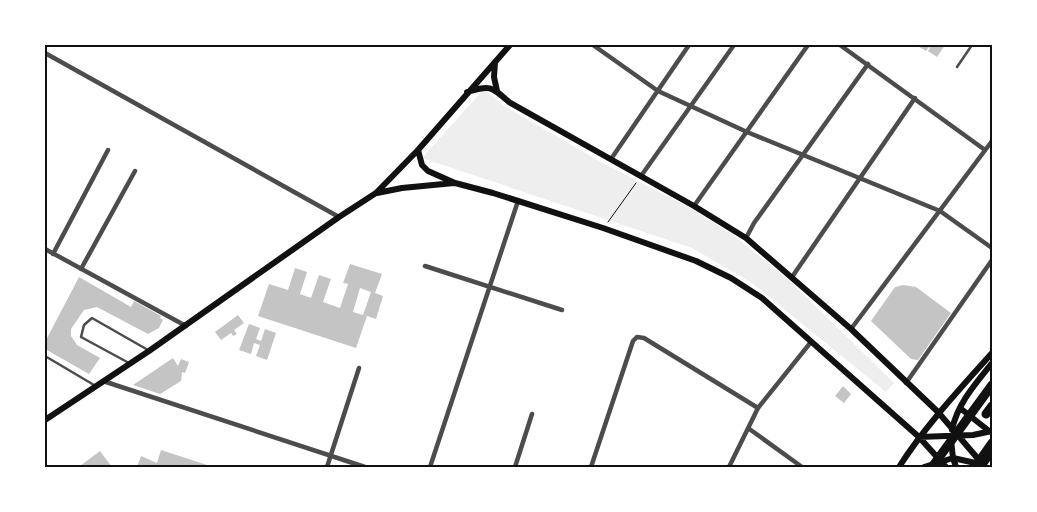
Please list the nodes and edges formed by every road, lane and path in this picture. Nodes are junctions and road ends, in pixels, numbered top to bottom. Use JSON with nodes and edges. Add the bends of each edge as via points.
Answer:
{"nodes":[{"id":1,"x":510,"y":45,"type":"edge"},
{"id":2,"x":593,"y":45,"type":"edge"},
{"id":3,"x":689,"y":45,"type":"edge"},
{"id":4,"x":734,"y":45,"type":"edge"},
{"id":5,"x":808,"y":45,"type":"edge"},
{"id":6,"x":840,"y":45,"type":"edge"},
{"id":7,"x":972,"y":45,"type":"edge"},
{"id":8,"x":45,"y":53,"type":"edge"},
{"id":9,"x":495,"y":62,"type":"junction"},
{"id":10,"x":868,"y":64,"type":"junction"},
{"id":11,"x":957,"y":67,"type":"dead end"},
{"id":12,"x":497,"y":91,"type":"junction"},
{"id":13,"x":658,"y":91,"type":"junction"},
{"id":14,"x":467,"y":92,"type":"junction"},
{"id":15,"x":915,"y":98,"type":"junction"},
{"id":16,"x":690,"y":106,"type":"junction"},
{"id":17,"x":746,"y":132,"type":"junction"},
{"id":18,"x":992,"y":141,"type":"edge"},
{"id":19,"x":108,"y":150,"type":"dead end"},
{"id":20,"x":418,"y":150,"type":"junction"},
{"id":21,"x":985,"y":150,"type":"junction"},
{"id":22,"x":803,"y":155,"type":"junction"},
{"id":23,"x":611,"y":158,"type":"junction"},
{"id":24,"x":135,"y":171,"type":"dead end"},
{"id":25,"x":641,"y":176,"type":"junction"},
{"id":26,"x":860,"y":179,"type":"junction"},
{"id":27,"x":455,"y":183,"type":"junction"},
{"id":28,"x":376,"y":193,"type":"junction"},
{"id":29,"x":518,"y":201,"type":"junction"},
{"id":30,"x":694,"y":206,"type":"junction"},
{"id":31,"x":940,"y":211,"type":"junction"},
{"id":32,"x":339,"y":217,"type":"junction"},
{"id":33,"x":603,"y":228,"type":"junction"},
{"id":34,"x":746,"y":238,"type":"junction"},
{"id":35,"x":992,"y":248,"type":"edge"},
{"id":36,"x":45,"y":249,"type":"edge"},
{"id":37,"x":53,"y":254,"type":"junction"},
{"id":38,"x":992,"y":260,"type":"edge"},
{"id":39,"x":424,"y":266,"type":"dead end"},
{"id":40,"x":81,"y":269,"type":"junction"},
{"id":41,"x":792,"y":277,"type":"junction"},
{"id":42,"x":490,"y":287,"type":"junction"},
{"id":43,"x":562,"y":310,"type":"dead end"},
{"id":44,"x":186,"y":326,"type":"junction"},
{"id":45,"x":851,"y":329,"type":"junction"},
{"id":46,"x":811,"y":342,"type":"junction"},
{"id":47,"x":149,"y":351,"type":"junction"},
{"id":48,"x":992,"y":353,"type":"edge"},
{"id":49,"x":45,"y":356,"type":"edge"},
{"id":50,"x":992,"y":363,"type":"edge"},
{"id":51,"x":130,"y":364,"type":"junction"},
{"id":52,"x":359,"y":368,"type":"dead end"},
{"id":53,"x":103,"y":381,"type":"junction"},
{"id":54,"x":906,"y":383,"type":"junction"},
{"id":55,"x":992,"y":385,"type":"edge"},
{"id":56,"x":96,"y":386,"type":"junction"},
{"id":57,"x":992,"y":406,"type":"edge"},
{"id":58,"x":758,"y":408,"type":"junction"},
{"id":59,"x":960,"y":408,"type":"junction"},
{"id":60,"x":938,"y":412,"type":"junction"},
{"id":61,"x":532,"y":414,"type":"dead end"},
{"id":62,"x":986,"y":414,"type":"dead end"},
{"id":63,"x":45,"y":420,"type":"edge"},
{"id":64,"x":952,"y":427,"type":"junction"},
{"id":65,"x":748,"y":428,"type":"junction"},
{"id":66,"x":991,"y":431,"type":"edge"},
{"id":67,"x":951,"y":436,"type":"junction"},
{"id":68,"x":959,"y":436,"type":"junction"},
{"id":69,"x":919,"y":437,"type":"junction"},
{"id":70,"x":992,"y":443,"type":"edge"},
{"id":71,"x":992,"y":453,"type":"edge"},
{"id":72,"x":330,"y":456,"type":"junction"},
{"id":73,"x":952,"y":458,"type":"junction"},
{"id":74,"x":943,"y":464,"type":"edge"},
{"id":75,"x":327,"y":467,"type":"edge"},
{"id":76,"x":365,"y":467,"type":"edge"},
{"id":77,"x":430,"y":467,"type":"edge"},
{"id":78,"x":515,"y":467,"type":"edge"},
{"id":79,"x":591,"y":467,"type":"edge"},
{"id":80,"x":729,"y":467,"type":"edge"},
{"id":81,"x":802,"y":467,"type":"edge"},
{"id":82,"x":899,"y":467,"type":"edge"},
{"id":83,"x":924,"y":467,"type":"edge"},
{"id":84,"x":932,"y":467,"type":"edge"},
{"id":85,"x":956,"y":467,"type":"edge"},
{"id":86,"x":981,"y":467,"type":"edge"}],
"edges":[{"from":1,"to":9,"type":"main road"},
{"from":2,"to":13,"type":"street"},
{"from":3,"to":13,"type":"street"},
{"from":4,"to":16,"type":"street"},
{"from":5,"to":17,"type":"street"},
{"from":6,"to":10,"type":"street"},
{"from":7,"to":11,"type":"lane"},
{"from":8,"to":32,"type":"street"},
{"from":9,"to":12,"type":"main road"},
{"from":9,"to":14,"type":"main road"},
{"from":10,"to":15,"type":"street"},
{"from":10,"to":22,"type":"street"},
{"from":12,"to":14,"type":"main road","via":[[484,87]]},
{"from":12,"to":23,"type":"main road","via":[[510,102]]},
{"from":13,"to":16,"type":"street"},
{"from":13,"to":23,"type":"street"},
{"from":14,"to":20,"type":"main road"},
{"from":15,"to":21,"type":"street"},
{"from":15,"to":26,"type":"street"},
{"from":16,"to":17,"type":"street"},
{"from":16,"to":25,"type":"street"},
{"from":17,"to":22,"type":"street"},
{"from":17,"to":30,"type":"street"},
{"from":18,"to":21,"type":"street"},
{"from":19,"to":37,"type":"street"},
{"from":20,"to":27,"type":"main road","via":[[422,165],[428,171]]},
{"from":20,"to":28,"type":"main road"},
{"from":21,"to":31,"type":"street"},
{"from":22,"to":26,"type":"street"},
{"from":22,"to":34,"type":"street"},
{"from":23,"to":25,"type":"main road"},
{"from":24,"to":40,"type":"street"},
{"from":25,"to":30,"type":"main road"},
{"from":25,"to":33,"type":"path"},
{"from":26,"to":31,"type":"street"},
{"from":26,"to":41,"type":"street"},
{"from":27,"to":28,"type":"main road"},
{"from":27,"to":29,"type":"main road"},
{"from":28,"to":32,"type":"main road"},
{"from":29,"to":33,"type":"main road"},
{"from":29,"to":42,"type":"street"},
{"from":30,"to":34,"type":"main road"},
{"from":31,"to":35,"type":"street"},
{"from":31,"to":45,"type":"street"},
{"from":32,"to":44,"type":"main road"},
{"from":33,"to":46,"type":"main road","via":[[696,261],[731,278],[762,298]]},
{"from":34,"to":41,"type":"main road"},
{"from":36,"to":37,"type":"street"},
{"from":37,"to":40,"type":"street"},
{"from":38,"to":54,"type":"street"},
{"from":39,"to":42,"type":"street"},
{"from":40,"to":44,"type":"street"},
{"from":41,"to":45,"type":"main road"},
{"from":42,"to":43,"type":"street"},
{"from":42,"to":77,"type":"street"},
{"from":44,"to":47,"type":"main road"},
{"from":45,"to":54,"type":"main road"},
{"from":46,"to":58,"type":"street"},
{"from":46,"to":69,"type":"main road"},
{"from":47,"to":51,"type":"main road"},
{"from":47,"to":51,"type":"lane","via":[[92,318],[84,325],[81,337]]},
{"from":48,"to":60,"type":"main road"},
{"from":49,"to":56,"type":"lane"},
{"from":50,"to":59,"type":"main road"},
{"from":51,"to":53,"type":"main road"},
{"from":52,"to":72,"type":"street"},
{"from":53,"to":56,"type":"main road"},
{"from":53,"to":72,"type":"street"},
{"from":54,"to":60,"type":"main road"},
{"from":55,"to":84,"type":"highway"},
{"from":56,"to":63,"type":"main road"},
{"from":57,"to":62,"type":"highway"},
{"from":58,"to":65,"type":"street"},
{"from":58,"to":79,"type":"street","via":[[644,338],[637,337]]},
{"from":59,"to":64,"type":"main road"},
{"from":59,"to":66,"type":"main road"},
{"from":60,"to":64,"type":"main road"},
{"from":60,"to":69,"type":"main road"},
{"from":61,"to":78,"type":"street"},
{"from":64,"to":67,"type":"main road"},
{"from":64,"to":68,"type":"main road"},
{"from":65,"to":80,"type":"street"},
{"from":65,"to":81,"type":"street"},
{"from":66,"to":68,"type":"main road"},
{"from":67,"to":68,"type":"main road"},
{"from":67,"to":69,"type":"main road"},
{"from":67,"to":73,"type":"main road"},
{"from":68,"to":86,"type":"main road"},
{"from":69,"to":74,"type":"main road"},
{"from":69,"to":82,"type":"main road"},
{"from":70,"to":86,"type":"highway"},
{"from":71,"to":86,"type":"main road"},
{"from":72,"to":75,"type":"street"},
{"from":72,"to":76,"type":"street"},
{"from":73,"to":74,"type":"main road"},
{"from":73,"to":85,"type":"main road"},
{"from":73,"to":86,"type":"main road"},
{"from":74,"to":83,"type":"main road"}]}
